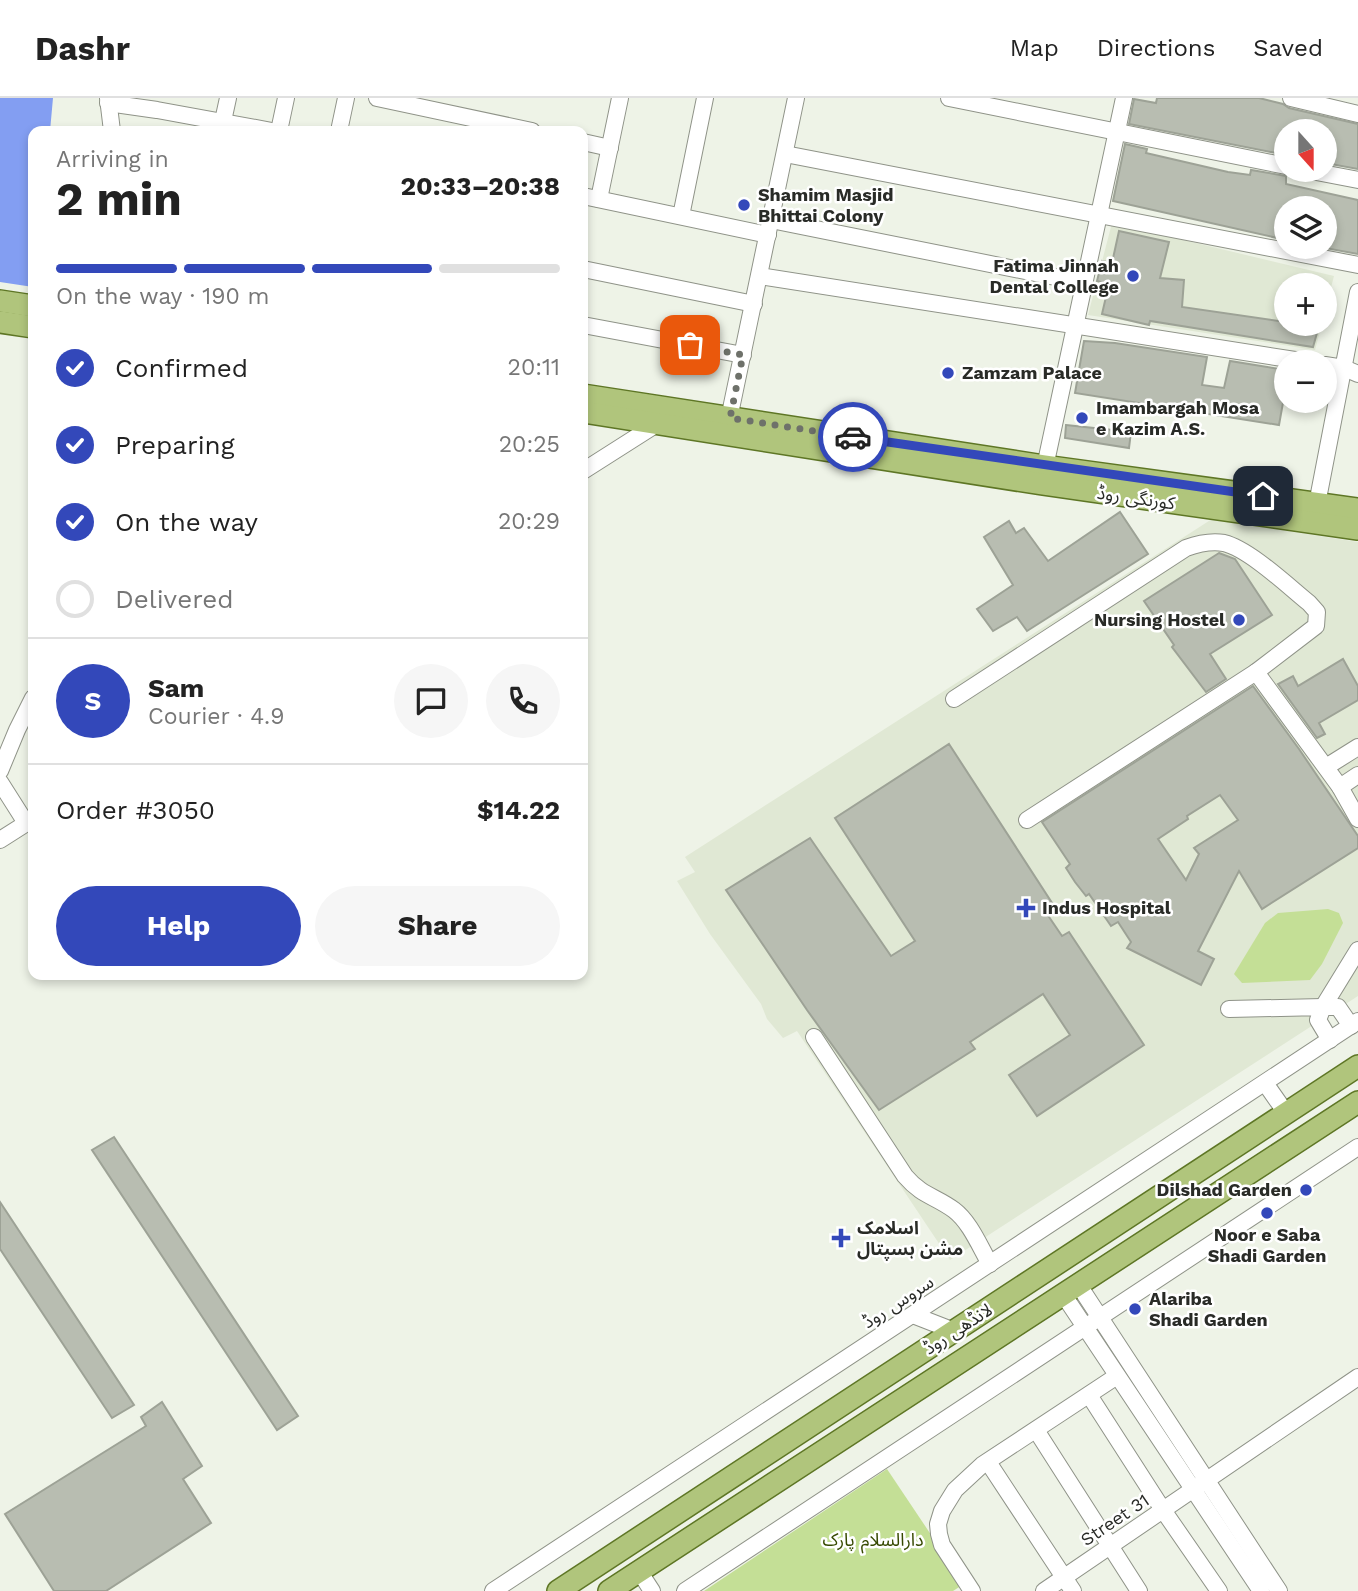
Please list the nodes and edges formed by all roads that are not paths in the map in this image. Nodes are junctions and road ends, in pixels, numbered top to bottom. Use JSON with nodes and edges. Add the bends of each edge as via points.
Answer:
{"nodes":[{"id":1,"x":228,"y":98,"type":"edge"},
{"id":2,"x":286,"y":98,"type":"edge"},
{"id":3,"x":346,"y":98,"type":"edge"},
{"id":4,"x":377,"y":98,"type":"edge"},
{"id":5,"x":620,"y":98,"type":"edge"},
{"id":6,"x":705,"y":98,"type":"edge"},
{"id":7,"x":794,"y":98,"type":"edge"},
{"id":8,"x":948,"y":98,"type":"edge"},
{"id":9,"x":1124,"y":98,"type":"edge"},
{"id":10,"x":1291,"y":98,"type":"edge"},
{"id":11,"x":108,"y":101,"type":"edge"},
{"id":12,"x":159,"y":104,"type":"edge"},
{"id":13,"x":1358,"y":114,"type":"edge"},
{"id":14,"x":223,"y":121,"type":"junction"},
{"id":15,"x":111,"y":126,"type":"edge"},
{"id":16,"x":248,"y":126,"type":"edge"},
{"id":17,"x":280,"y":126,"type":"edge"},
{"id":18,"x":340,"y":126,"type":"edge"},
{"id":19,"x":509,"y":126,"type":"edge"},
{"id":20,"x":1116,"y":131,"type":"junction"},
{"id":21,"x":588,"y":143,"type":"edge"},
{"id":22,"x":610,"y":148,"type":"junction"},
{"id":23,"x":785,"y":153,"type":"junction"},
{"id":24,"x":1274,"y":164,"type":"edge"},
{"id":25,"x":1337,"y":176,"type":"edge"},
{"id":26,"x":1358,"y":180,"type":"edge"},
{"id":27,"x":591,"y":197,"type":"edge"},
{"id":28,"x":681,"y":216,"type":"junction"},
{"id":29,"x":1099,"y":216,"type":"junction"},
{"id":30,"x":770,"y":228,"type":"junction"},
{"id":31,"x":1358,"y":265,"type":"edge"},
{"id":32,"x":588,"y":270,"type":"edge"},
{"id":33,"x":760,"y":276,"type":"junction"},
{"id":34,"x":1085,"y":283,"type":"junction"},
{"id":35,"x":1358,"y":292,"type":"edge"},
{"id":36,"x":0,"y":301,"type":"edge"},
{"id":37,"x":754,"y":304,"type":"junction"},
{"id":38,"x":28,"y":305,"type":"edge"},
{"id":39,"x":0,"y":322,"type":"edge"},
{"id":40,"x":28,"y":326,"type":"edge"},
{"id":41,"x":588,"y":326,"type":"edge"},
{"id":42,"x":1076,"y":326,"type":"junction"},
{"id":43,"x":743,"y":355,"type":"junction"},
{"id":44,"x":1274,"y":357,"type":"edge"},
{"id":45,"x":1352,"y":360,"type":"edge"},
{"id":46,"x":588,"y":396,"type":"edge"},
{"id":47,"x":676,"y":410,"type":"junction"},
{"id":48,"x":588,"y":413,"type":"edge"},
{"id":49,"x":659,"y":423,"type":"junction"},
{"id":50,"x":727,"y":427,"type":"junction"},
{"id":51,"x":588,"y":468,"type":"edge"},
{"id":52,"x":1043,"y":475,"type":"junction"},
{"id":53,"x":1317,"y":504,"type":"junction"},
{"id":54,"x":1358,"y":509,"type":"edge"},
{"id":55,"x":1358,"y":529,"type":"edge"},
{"id":56,"x":1256,"y":672,"type":"junction"},
{"id":57,"x":954,"y":699,"type":"dead end"},
{"id":58,"x":28,"y":708,"type":"edge"},
{"id":59,"x":1358,"y":747,"type":"edge"},
{"id":60,"x":1326,"y":767,"type":"junction"},
{"id":61,"x":0,"y":771,"type":"edge"},
{"id":62,"x":1358,"y":775,"type":"edge"},
{"id":63,"x":0,"y":782,"type":"edge"},
{"id":64,"x":1340,"y":787,"type":"junction"},
{"id":65,"x":28,"y":818,"type":"edge"},
{"id":66,"x":1358,"y":819,"type":"edge"},
{"id":67,"x":1027,"y":820,"type":"dead end"},
{"id":68,"x":28,"y":822,"type":"edge"},
{"id":69,"x":0,"y":840,"type":"edge"},
{"id":70,"x":1358,"y":950,"type":"edge"},
{"id":71,"x":1323,"y":1007,"type":"junction"},
{"id":72,"x":1229,"y":1009,"type":"dead end"},
{"id":73,"x":1354,"y":1023,"type":"edge"},
{"id":74,"x":814,"y":1037,"type":"dead end"},
{"id":75,"x":1330,"y":1040,"type":"junction"},
{"id":76,"x":1358,"y":1066,"type":"edge"},
{"id":77,"x":1265,"y":1083,"type":"junction"},
{"id":78,"x":1358,"y":1102,"type":"edge"},
{"id":79,"x":1286,"y":1113,"type":"junction"},
{"id":80,"x":1358,"y":1147,"type":"edge"},
{"id":81,"x":990,"y":1264,"type":"junction"},
{"id":82,"x":1070,"y":1289,"type":"junction"},
{"id":83,"x":913,"y":1315,"type":"junction"},
{"id":84,"x":1099,"y":1316,"type":"junction"},
{"id":85,"x":1084,"y":1326,"type":"junction"},
{"id":86,"x":954,"y":1331,"type":"junction"},
{"id":87,"x":1117,"y":1376,"type":"junction"},
{"id":88,"x":1358,"y":1377,"type":"edge"},
{"id":89,"x":1089,"y":1395,"type":"junction"},
{"id":90,"x":1036,"y":1430,"type":"junction"},
{"id":91,"x":988,"y":1462,"type":"junction"},
{"id":92,"x":1200,"y":1486,"type":"junction"},
{"id":93,"x":1163,"y":1510,"type":"junction"},
{"id":94,"x":1110,"y":1547,"type":"junction"},
{"id":95,"x":639,"y":1571,"type":"junction"},
{"id":96,"x":1069,"y":1584,"type":"edge"},
{"id":97,"x":493,"y":1591,"type":"edge"},
{"id":98,"x":558,"y":1591,"type":"edge"},
{"id":99,"x":610,"y":1591,"type":"edge"},
{"id":100,"x":652,"y":1591,"type":"edge"},
{"id":101,"x":685,"y":1591,"type":"edge"},
{"id":102,"x":972,"y":1591,"type":"edge"},
{"id":103,"x":1044,"y":1591,"type":"edge"},
{"id":104,"x":1139,"y":1591,"type":"edge"},
{"id":105,"x":1219,"y":1591,"type":"edge"},
{"id":106,"x":1261,"y":1591,"type":"edge"},
{"id":107,"x":1279,"y":1591,"type":"edge"}],
"edges":[{"from":1,"to":14,"type":"street"},
{"from":2,"to":17,"type":"street"},
{"from":3,"to":18,"type":"street"},
{"from":4,"to":19,"type":"street"},
{"from":5,"to":22,"type":"street"},
{"from":6,"to":28,"type":"street"},
{"from":7,"to":23,"type":"street"},
{"from":8,"to":20,"type":"street"},
{"from":9,"to":20,"type":"street"},
{"from":10,"to":13,"type":"street"},
{"from":11,"to":12,"type":"street"},
{"from":11,"to":15,"type":"street"},
{"from":12,"to":14,"type":"street"},
{"from":14,"to":16,"type":"street"},
{"from":20,"to":24,"type":"street"},
{"from":20,"to":29,"type":"street"},
{"from":21,"to":22,"type":"street"},
{"from":22,"to":27,"type":"street"},
{"from":23,"to":29,"type":"street"},
{"from":23,"to":30,"type":"street"},
{"from":25,"to":26,"type":"street"},
{"from":27,"to":28,"type":"street"},
{"from":28,"to":30,"type":"street"},
{"from":29,"to":31,"type":"street"},
{"from":29,"to":34,"type":"street"},
{"from":30,"to":33,"type":"street"},
{"from":30,"to":34,"type":"street"},
{"from":32,"to":37,"type":"street"},
{"from":33,"to":37,"type":"street"},
{"from":33,"to":42,"type":"street"},
{"from":34,"to":42,"type":"street"},
{"from":35,"to":45,"type":"street"},
{"from":36,"to":38,"type":"main road"},
{"from":37,"to":43,"type":"street"},
{"from":39,"to":40,"type":"main road"},
{"from":41,"to":43,"type":"street"},
{"from":42,"to":44,"type":"street"},
{"from":42,"to":52,"type":"street"},
{"from":43,"to":50,"type":"street"},
{"from":45,"to":53,"type":"street"},
{"from":46,"to":47,"type":"main road","name":"کورنگی روڈ"},
{"from":47,"to":49,"type":"street"},
{"from":47,"to":50,"type":"main road","name":"کورنگی روڈ"},
{"from":48,"to":49,"type":"main road","name":"کورنگی روڈ"},
{"from":49,"to":50,"type":"main road","name":"کورنگی روڈ"},
{"from":49,"to":51,"type":"street"},
{"from":50,"to":52,"type":"main road","name":"کورنگی روڈ"},
{"from":52,"to":53,"type":"main road","name":"کورنگی روڈ"},
{"from":52,"to":55,"type":"main road","name":"کورنگی روڈ"},
{"from":53,"to":54,"type":"main road","name":"کورنگی روڈ"},
{"from":56,"to":57,"type":"street","via":[[1316,626],[1317,612],[1246,553],[1223,543],[1209,543],[1186,548]]},
{"from":56,"to":60,"type":"street"},
{"from":56,"to":67,"type":"street"},
{"from":58,"to":61,"type":"street"},
{"from":59,"to":60,"type":"street"},
{"from":60,"to":64,"type":"street"},
{"from":62,"to":64,"type":"street"},
{"from":63,"to":65,"type":"street"},
{"from":64,"to":66,"type":"street"},
{"from":68,"to":69,"type":"street"},
{"from":70,"to":71,"type":"street"},
{"from":71,"to":72,"type":"street"},
{"from":71,"to":73,"type":"street","via":[[1338,1007]]},
{"from":71,"to":75,"type":"street","via":[[1318,1020]]},
{"from":73,"to":75,"type":"street","name":"سروس روڈ"},
{"from":74,"to":81,"type":"street","via":[[905,1176],[923,1194],[955,1210]]},
{"from":75,"to":77,"type":"street","name":"سروس روڈ"},
{"from":76,"to":79,"type":"main road","name":"لانڈھی روڈ"},
{"from":77,"to":79,"type":"street"},
{"from":77,"to":81,"type":"street","name":"سروس روڈ"},
{"from":78,"to":82,"type":"main road","name":"لانڈھی روڈ"},
{"from":79,"to":86,"type":"main road","name":"لانڈھی روڈ"},
{"from":80,"to":84,"type":"street"},
{"from":81,"to":83,"type":"street","name":"سروس روڈ"},
{"from":82,"to":84,"type":"street"},
{"from":82,"to":85,"type":"street"},
{"from":82,"to":95,"type":"main road","name":"لانڈھی روڈ"},
{"from":83,"to":86,"type":"street"},
{"from":83,"to":97,"type":"street","name":"سروس روڈ"},
{"from":84,"to":85,"type":"street"},
{"from":84,"to":92,"type":"street"},
{"from":85,"to":87,"type":"street"},
{"from":85,"to":101,"type":"street"},
{"from":86,"to":98,"type":"main road","name":"لانڈھی روڈ"},
{"from":87,"to":89,"type":"street"},
{"from":87,"to":92,"type":"street"},
{"from":88,"to":92,"type":"street","name":"Street 31"},
{"from":89,"to":90,"type":"street"},
{"from":89,"to":93,"type":"street"},
{"from":90,"to":91,"type":"street"},
{"from":90,"to":94,"type":"street"},
{"from":91,"to":96,"type":"street"},
{"from":91,"to":102,"type":"street","via":[[955,1490],[938,1524],[942,1545]]},
{"from":92,"to":93,"type":"street","name":"Street 31"},
{"from":92,"to":106,"type":"street"},
{"from":92,"to":107,"type":"street"},
{"from":93,"to":94,"type":"street","name":"Street 31"},
{"from":93,"to":105,"type":"street"},
{"from":94,"to":96,"type":"street","name":"Street 31"},
{"from":94,"to":104,"type":"street"},
{"from":95,"to":99,"type":"main road","name":"لانڈھی روڈ"},
{"from":95,"to":100,"type":"street"},
{"from":96,"to":103,"type":"street","name":"Street 31"}]}
